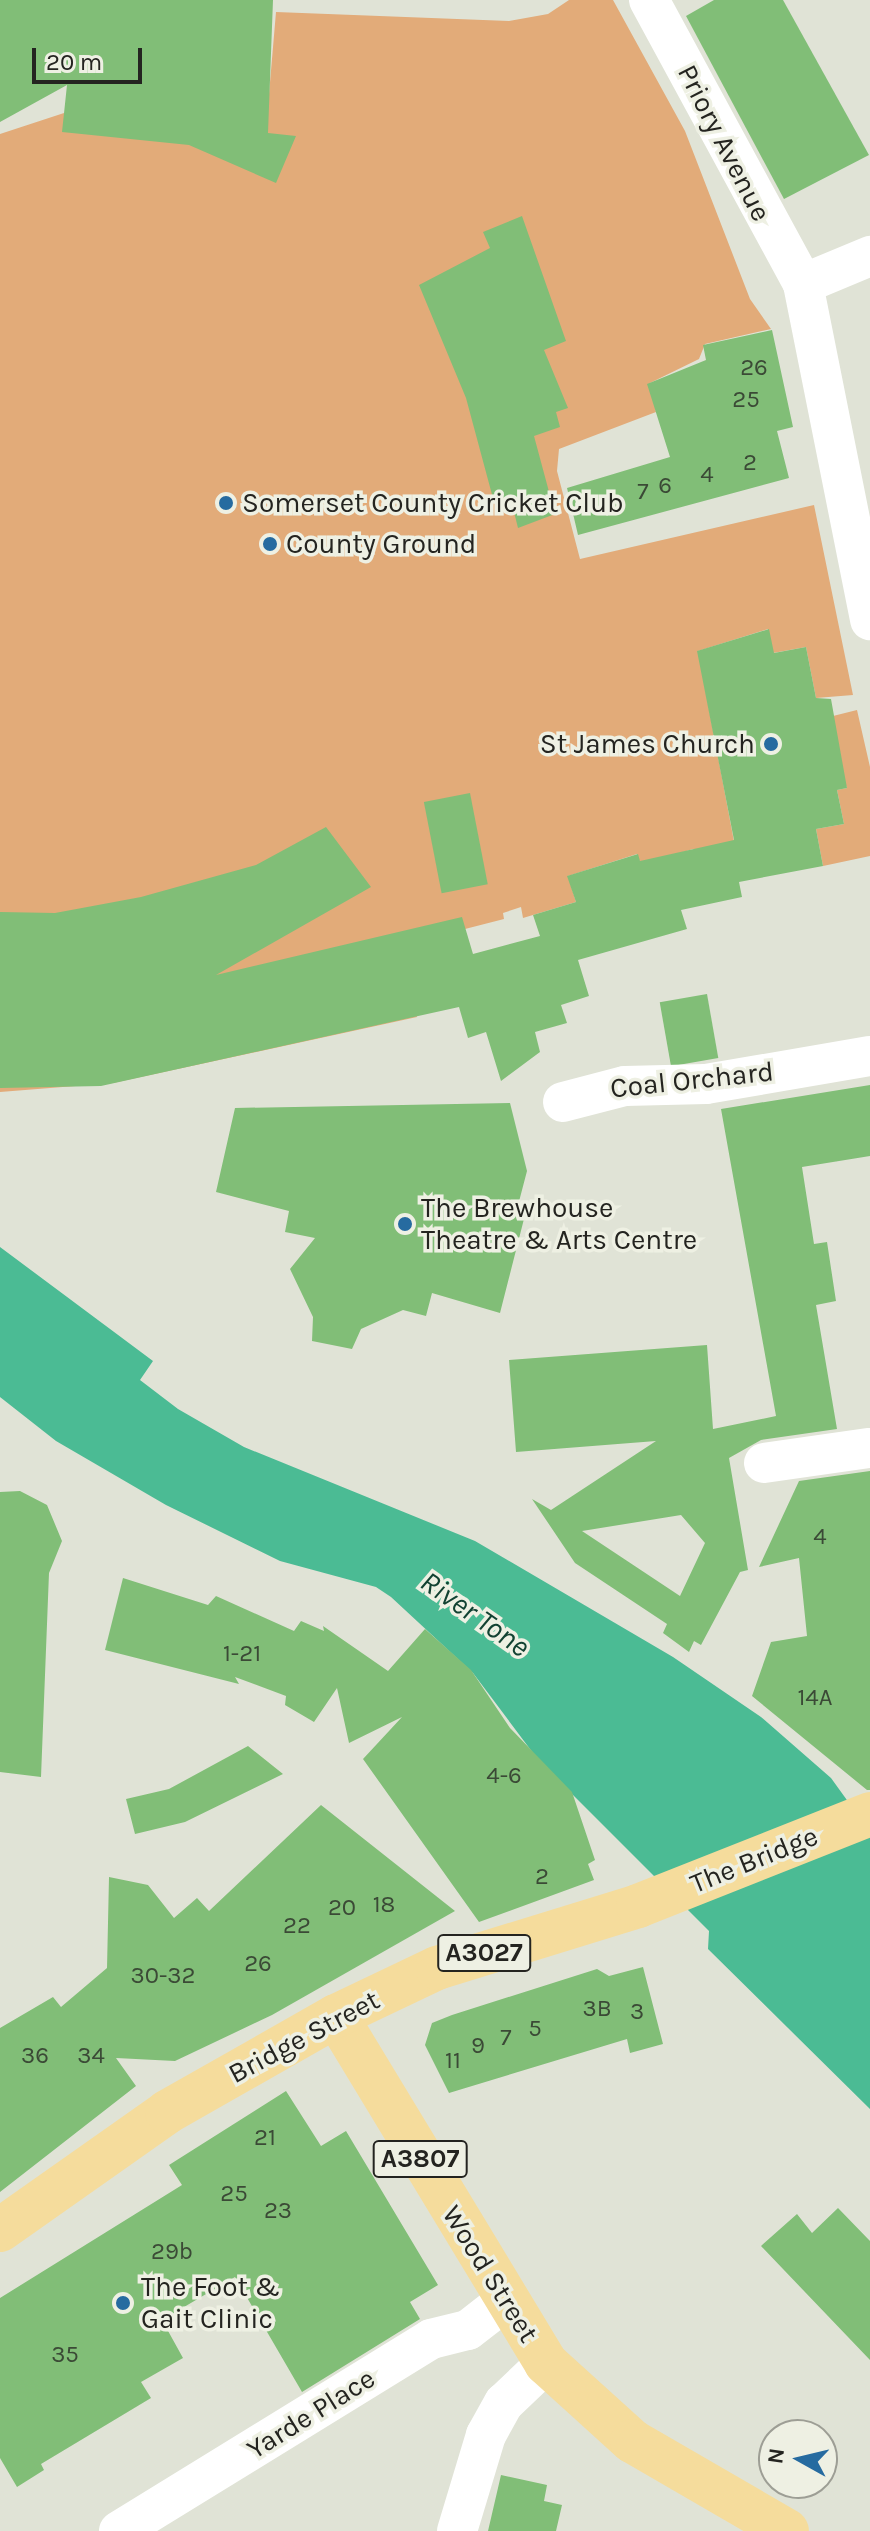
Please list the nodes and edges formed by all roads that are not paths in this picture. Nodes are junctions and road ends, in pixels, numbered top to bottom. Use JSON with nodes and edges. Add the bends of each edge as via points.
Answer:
{"nodes":[{"id":1,"x":649,"y":0,"type":"edge"},
{"id":2,"x":870,"y":256,"type":"edge"},
{"id":3,"x":803,"y":284,"type":"junction"},
{"id":4,"x":870,"y":620,"type":"edge"},
{"id":5,"x":870,"y":1056,"type":"edge"},
{"id":6,"x":563,"y":1102,"type":"dead end"},
{"id":7,"x":870,"y":1448,"type":"edge"},
{"id":8,"x":774,"y":1471,"type":"dead end"},
{"id":9,"x":870,"y":1814,"type":"edge"},
{"id":10,"x":638,"y":1906,"type":"joint"},
{"id":11,"x":336,"y":2016,"type":"junction"},
{"id":12,"x":0,"y":2230,"type":"edge"},
{"id":13,"x":504,"y":2302,"type":"junction"},
{"id":14,"x":546,"y":2363,"type":"junction"},
{"id":15,"x":119,"y":2531,"type":"edge"},
{"id":16,"x":457,"y":2531,"type":"edge"},
{"id":17,"x":787,"y":2531,"type":"edge"}],
"edges":[{"from":1,"to":3,"type":"street","name":"Priory Avenue"},
{"from":2,"to":3,"type":"street"},
{"from":3,"to":4,"type":"street","name":"Priory Avenue"},
{"from":5,"to":6,"type":"street","name":"Coal Orchard","via":[[706,1084],[625,1086]]},
{"from":7,"to":8,"type":"street"},
{"from":9,"to":10,"type":"main road","name":"The Bridge","number":"A3027"},
{"from":10,"to":11,"type":"main road","name":"Bridge Street","number":"A3027","via":[[437,1968]]},
{"from":11,"to":12,"type":"main road","name":"Bridge Street","number":"A3027","via":[[167,2112]]},
{"from":11,"to":13,"type":"main road","name":"Wood Street","number":"A3807"},
{"from":13,"to":14,"type":"main road","name":"Wood Street","number":"A3807"},
{"from":13,"to":15,"type":"street","name":"Yarde Place","via":[[468,2330],[431,2339]]},
{"from":14,"to":16,"type":"street","name":"Wood Street","via":[[504,2403],[486,2435]]},
{"from":14,"to":17,"type":"main road","number":"A3807","via":[[632,2441]]}]}
